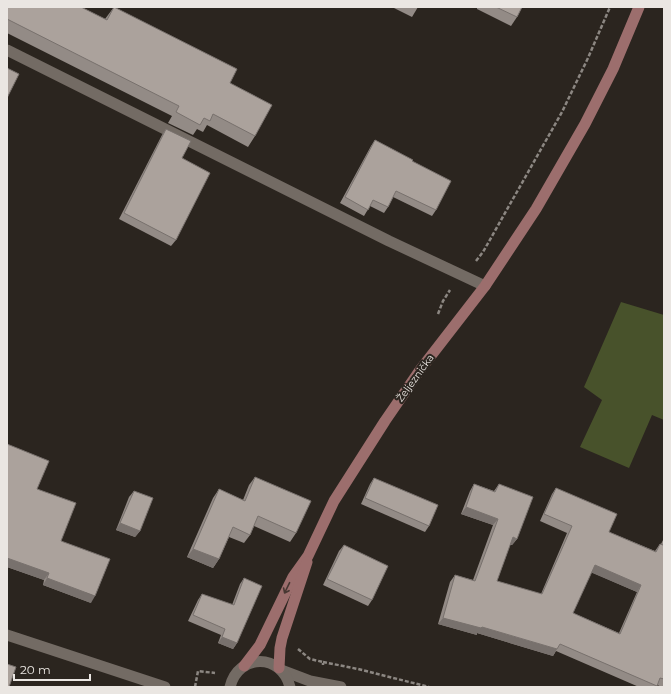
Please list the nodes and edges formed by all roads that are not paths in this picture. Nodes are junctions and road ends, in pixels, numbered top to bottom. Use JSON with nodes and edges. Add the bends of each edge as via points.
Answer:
{"nodes":[{"id":1,"x":639,"y":7,"type":"edge"},
{"id":2,"x":7,"y":50,"type":"edge"},
{"id":3,"x":485,"y":286,"type":"junction"},
{"id":4,"x":308,"y":556,"type":"junction"},
{"id":5,"x":7,"y":635,"type":"edge"},
{"id":6,"x":244,"y":666,"type":"junction"},
{"id":7,"x":280,"y":669,"type":"junction"},
{"id":8,"x":228,"y":685,"type":"edge"},
{"id":9,"x":165,"y":687,"type":"edge"},
{"id":10,"x":290,"y":687,"type":"edge"},
{"id":11,"x":341,"y":687,"type":"edge"}],
"edges":[{"from":1,"to":3,"type":"main road","name":"Željeznička","via":[[585,124],[536,209]]},
{"from":2,"to":3,"type":"street","via":[[389,241]]},
{"from":3,"to":4,"type":"main road","name":"Željeznička","via":[[420,370],[385,421],[334,501]]},
{"from":4,"to":6,"type":"main road","name":"Željeznička","one_way":true,"via":[[293,577],[260,645]]},
{"from":4,"to":7,"type":"main road","name":"Željeznička","via":[[282,638]]},
{"from":5,"to":9,"type":"street"},
{"from":6,"to":7,"type":"street","via":[[258,661]]},
{"from":6,"to":8,"type":"street"},
{"from":7,"to":10,"type":"street"},
{"from":7,"to":11,"type":"street","via":[[298,677]]}]}
